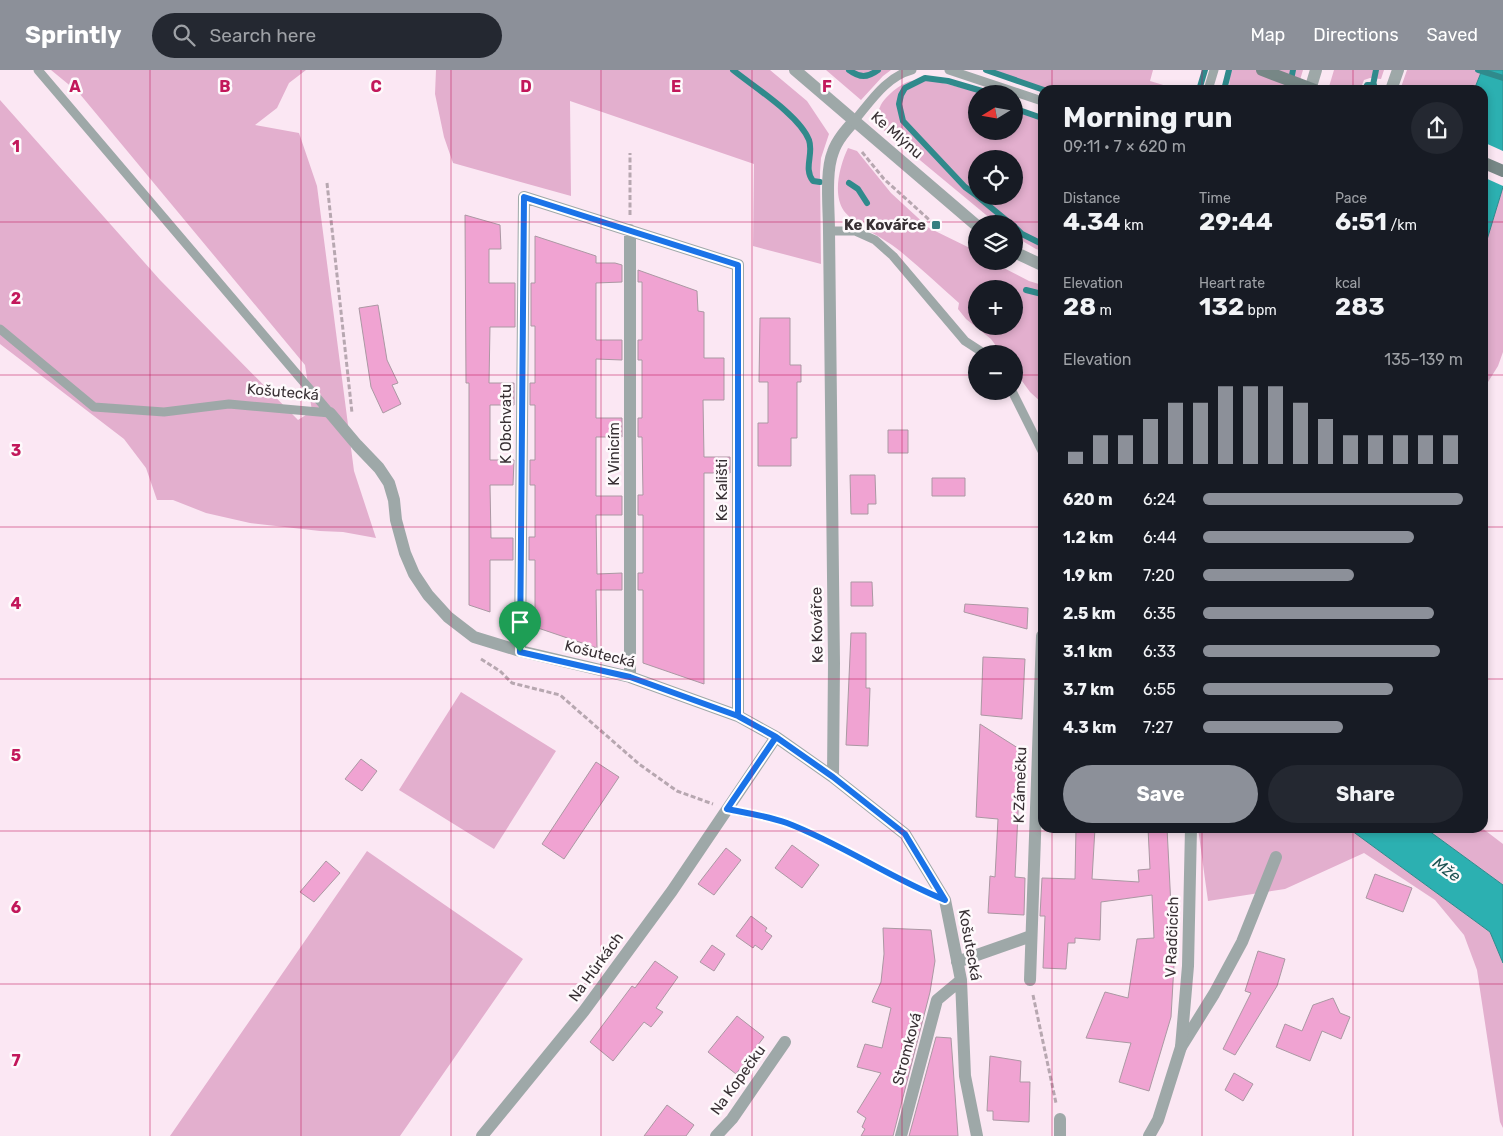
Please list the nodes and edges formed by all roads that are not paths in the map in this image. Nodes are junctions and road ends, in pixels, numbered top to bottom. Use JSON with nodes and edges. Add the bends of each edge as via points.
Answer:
{"nodes":[{"id":1,"x":38,"y":70,"type":"edge"},
{"id":2,"x":795,"y":70,"type":"edge"},
{"id":3,"x":912,"y":70,"type":"edge"},
{"id":4,"x":949,"y":70,"type":"edge"},
{"id":5,"x":1214,"y":70,"type":"edge"},
{"id":6,"x":1262,"y":70,"type":"edge"},
{"id":7,"x":1316,"y":70,"type":"edge"},
{"id":8,"x":1398,"y":70,"type":"edge"},
{"id":9,"x":1210,"y":85,"type":"edge"},
{"id":10,"x":1302,"y":85,"type":"edge"},
{"id":11,"x":1312,"y":85,"type":"edge"},
{"id":12,"x":1393,"y":85,"type":"edge"},
{"id":13,"x":1038,"y":100,"type":"edge"},
{"id":14,"x":854,"y":120,"type":"junction"},
{"id":15,"x":1488,"y":165,"type":"edge"},
{"id":16,"x":1503,"y":171,"type":"edge"},
{"id":17,"x":968,"y":219,"type":"edge"},
{"id":18,"x":630,"y":230,"type":"junction"},
{"id":19,"x":829,"y":230,"type":"junction"},
{"id":20,"x":1023,"y":256,"type":"edge"},
{"id":21,"x":1038,"y":263,"type":"edge"},
{"id":22,"x":0,"y":329,"type":"edge"},
{"id":23,"x":971,"y":345,"type":"edge"},
{"id":24,"x":1016,"y":400,"type":"edge"},
{"id":25,"x":330,"y":413,"type":"junction"},
{"id":26,"x":1038,"y":443,"type":"edge"},
{"id":27,"x":520,"y":652,"type":"junction"},
{"id":28,"x":630,"y":677,"type":"junction"},
{"id":29,"x":738,"y":716,"type":"junction"},
{"id":30,"x":776,"y":737,"type":"junction"},
{"id":31,"x":1038,"y":745,"type":"edge"},
{"id":32,"x":833,"y":777,"type":"junction"},
{"id":33,"x":727,"y":809,"type":"junction"},
{"id":34,"x":1191,"y":833,"type":"edge"},
{"id":35,"x":1276,"y":857,"type":"dead end"},
{"id":36,"x":945,"y":900,"type":"junction"},
{"id":37,"x":1031,"y":936,"type":"junction"},
{"id":38,"x":957,"y":962,"type":"junction"},
{"id":39,"x":961,"y":980,"type":"junction"},
{"id":40,"x":1030,"y":980,"type":"road end"},
{"id":41,"x":785,"y":1042,"type":"dead end"},
{"id":42,"x":1181,"y":1047,"type":"junction"},
{"id":43,"x":1060,"y":1119,"type":"road end"},
{"id":44,"x":482,"y":1136,"type":"edge"},
{"id":45,"x":716,"y":1136,"type":"edge"},
{"id":46,"x":901,"y":1136,"type":"edge"},
{"id":47,"x":977,"y":1136,"type":"edge"},
{"id":48,"x":1060,"y":1136,"type":"edge"},
{"id":49,"x":1149,"y":1136,"type":"edge"}],
"edges":[{"from":1,"to":25,"type":"lane"},
{"from":2,"to":14,"type":"street","name":"Ke Mlýnu"},
{"from":3,"to":14,"type":"lane","via":[[892,79],[879,90]]},
{"from":4,"to":13,"type":"lane"},
{"from":5,"to":9,"type":"lane"},
{"from":6,"to":10,"type":"main road","bridge":true},
{"from":7,"to":11,"type":"street"},
{"from":8,"to":12,"type":"street"},
{"from":14,"to":17,"type":"street","name":"Ke Mlýnu"},
{"from":14,"to":19,"type":"street","name":"Ke Kovářce","via":[[832,153]]},
{"from":15,"to":16,"type":"main road"},
{"from":18,"to":27,"type":"street","name":"K Obchvatu","via":[[524,197]]},
{"from":18,"to":28,"type":"street","name":"K Vinicím"},
{"from":18,"to":29,"type":"street","name":"Ke Kališti","via":[[738,265]]},
{"from":19,"to":23,"type":"lane","via":[[855,231],[875,240]]},
{"from":19,"to":32,"type":"street","name":"Ke Kovářce"},
{"from":20,"to":21,"type":"street"},
{"from":22,"to":25,"type":"lane","name":"Košutecká","via":[[94,406],[164,412],[229,404]]},
{"from":24,"to":26,"type":"lane"},
{"from":25,"to":27,"type":"street","name":"Košutecká","via":[[389,483],[405,553],[428,595],[448,617],[474,637]]},
{"from":27,"to":28,"type":"street","name":"Košutecká"},
{"from":28,"to":29,"type":"street","name":"Košutecká"},
{"from":29,"to":30,"type":"street","name":"Košutecká"},
{"from":30,"to":32,"type":"street","name":"Košutecká"},
{"from":30,"to":33,"type":"street","name":"Na Hůrkách"},
{"from":31,"to":37,"type":"street","name":"K Zámečku"},
{"from":32,"to":36,"type":"street","name":"Košutecká","via":[[905,834]]},
{"from":33,"to":36,"type":"lane","via":[[785,822]]},
{"from":33,"to":44,"type":"street","name":"Na Hůrkách","via":[[584,1011]]},
{"from":34,"to":42,"type":"street","name":"V Radčicích","via":[[1188,966]]},
{"from":35,"to":42,"type":"street","name":"V Radčicích","via":[[1242,942]]},
{"from":36,"to":38,"type":"street","name":"Košutecká"},
{"from":37,"to":38,"type":"street"},
{"from":37,"to":40,"type":"street","name":"K Zámečku"},
{"from":38,"to":39,"type":"street","name":"Košutecká"},
{"from":39,"to":46,"type":"street","name":"Stromková","via":[[937,1000]]},
{"from":39,"to":47,"type":"street","name":"Košutecká","via":[[965,1076]]},
{"from":41,"to":45,"type":"street","name":"Na Kopečku","via":[[732,1119]]},
{"from":42,"to":49,"type":"street","name":"V Radčicích","via":[[1158,1120]]},
{"from":43,"to":48,"type":"street"}]}
